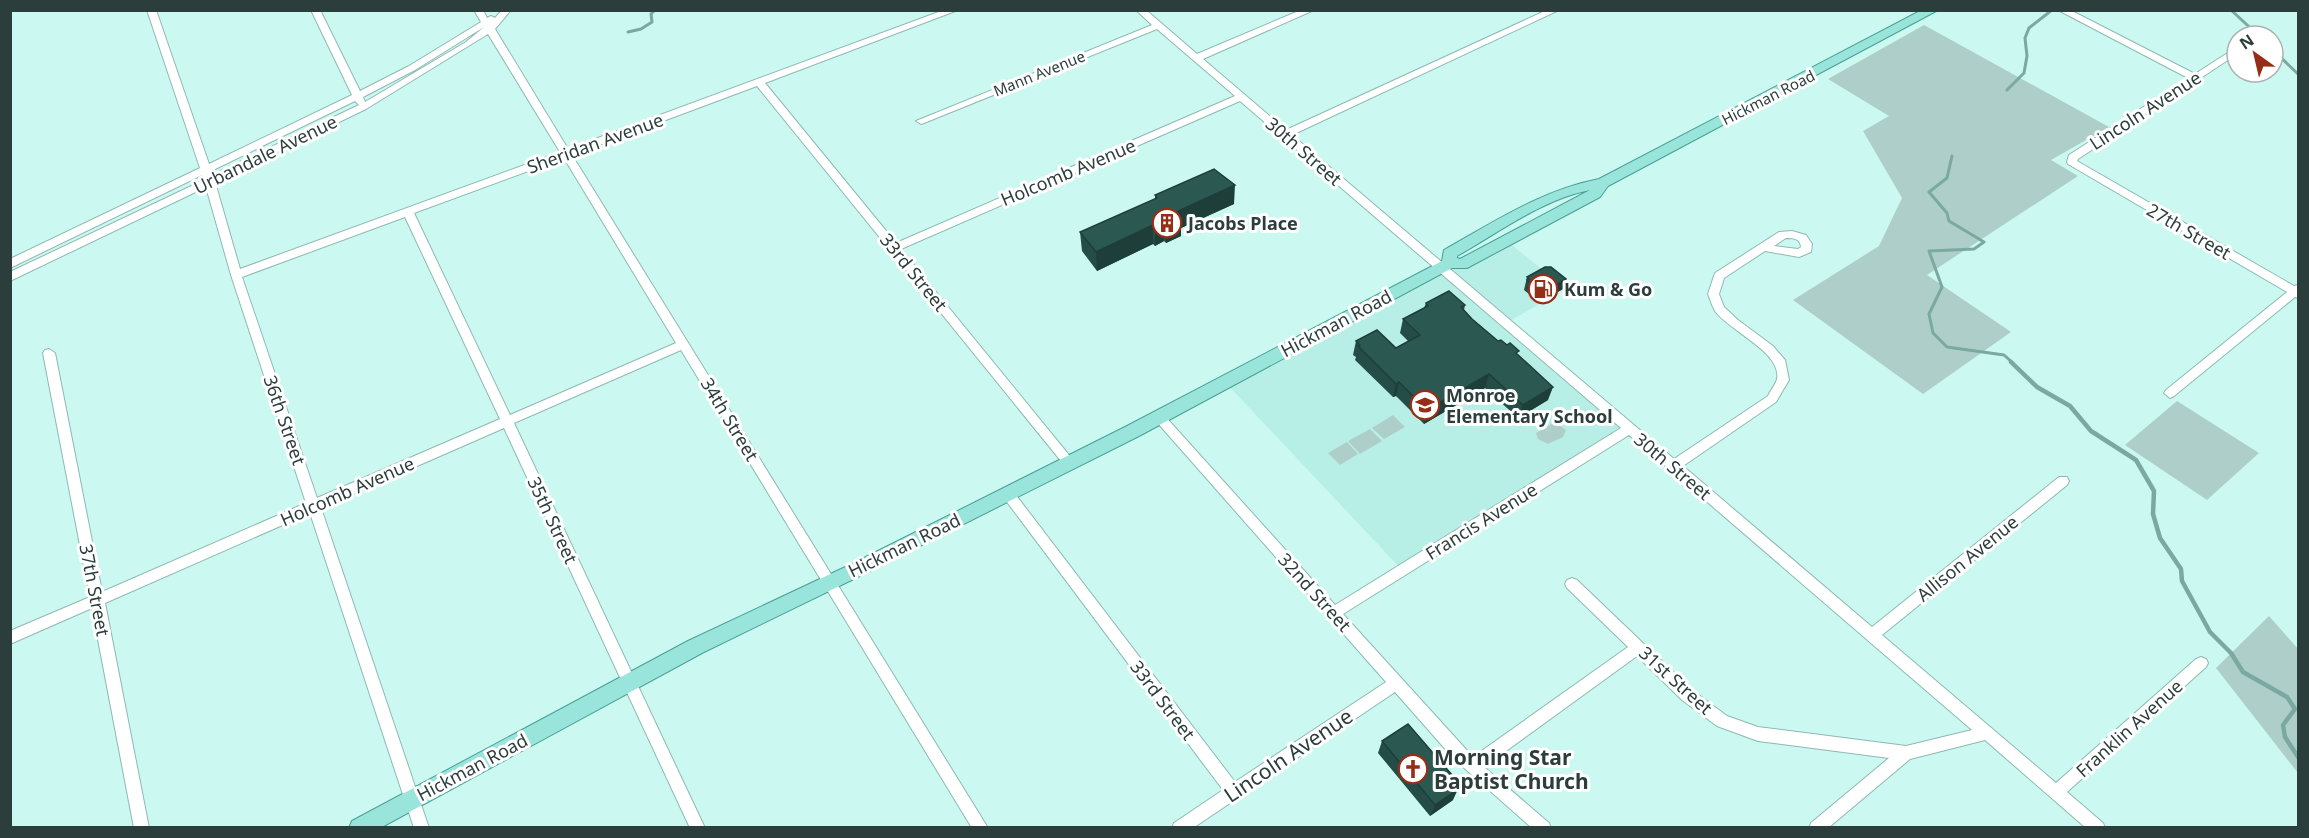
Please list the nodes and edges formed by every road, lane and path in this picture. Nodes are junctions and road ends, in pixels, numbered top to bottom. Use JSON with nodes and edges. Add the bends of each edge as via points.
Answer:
{"nodes":[{"id":1,"x":151,"y":10,"type":"edge"},
{"id":2,"x":315,"y":10,"type":"edge"},
{"id":3,"x":478,"y":10,"type":"edge"},
{"id":4,"x":506,"y":10,"type":"edge"},
{"id":5,"x":954,"y":10,"type":"edge"},
{"id":6,"x":1140,"y":10,"type":"edge"},
{"id":7,"x":1310,"y":10,"type":"edge"},
{"id":8,"x":1556,"y":10,"type":"edge"},
{"id":9,"x":1932,"y":10,"type":"edge"},
{"id":10,"x":2062,"y":10,"type":"edge"},
{"id":11,"x":488,"y":26,"type":"junction"},
{"id":12,"x":1158,"y":26,"type":"junction"},
{"id":13,"x":1196,"y":58,"type":"junction"},
{"id":14,"x":2225,"y":59,"type":"edge"},
{"id":15,"x":2195,"y":78,"type":"junction"},
{"id":16,"x":759,"y":82,"type":"junction"},
{"id":17,"x":358,"y":96,"type":"junction"},
{"id":18,"x":1241,"y":97,"type":"junction"},
{"id":19,"x":363,"y":107,"type":"junction"},
{"id":20,"x":921,"y":121,"type":"dead end"},
{"id":21,"x":1285,"y":134,"type":"junction"},
{"id":22,"x":566,"y":153,"type":"junction"},
{"id":23,"x":2079,"y":168,"type":"joint"},
{"id":24,"x":207,"y":175,"type":"junction"},
{"id":25,"x":408,"y":212,"type":"junction"},
{"id":26,"x":895,"y":247,"type":"junction"},
{"id":27,"x":1766,"y":248,"type":"dead end"},
{"id":28,"x":10,"y":264,"type":"edge"},
{"id":29,"x":1445,"y":266,"type":"junction"},
{"id":30,"x":236,"y":275,"type":"junction"},
{"id":31,"x":10,"y":276,"type":"edge"},
{"id":32,"x":2297,"y":292,"type":"edge"},
{"id":33,"x":684,"y":344,"type":"junction"},
{"id":34,"x":49,"y":353,"type":"dead end"},
{"id":35,"x":2170,"y":393,"type":"dead end"},
{"id":36,"x":1159,"y":417,"type":"junction"},
{"id":37,"x":507,"y":422,"type":"junction"},
{"id":38,"x":1629,"y":429,"type":"junction"},
{"id":39,"x":1069,"y":463,"type":"junction"},
{"id":40,"x":1673,"y":466,"type":"junction"},
{"id":41,"x":2063,"y":481,"type":"dead end"},
{"id":42,"x":1008,"y":494,"type":"junction"},
{"id":43,"x":314,"y":506,"type":"junction"},
{"id":44,"x":830,"y":582,"type":"junction"},
{"id":45,"x":1572,"y":584,"type":"dead end"},
{"id":46,"x":98,"y":600,"type":"junction"},
{"id":47,"x":1333,"y":613,"type":"junction"},
{"id":48,"x":1872,"y":635,"type":"junction"},
{"id":49,"x":10,"y":638,"type":"edge"},
{"id":50,"x":1639,"y":647,"type":"junction"},
{"id":51,"x":2200,"y":663,"type":"dead end"},
{"id":52,"x":629,"y":682,"type":"junction"},
{"id":53,"x":1396,"y":683,"type":"junction"},
{"id":54,"x":1987,"y":733,"type":"junction"},
{"id":55,"x":1906,"y":753,"type":"junction"},
{"id":56,"x":1473,"y":766,"type":"junction"},
{"id":57,"x":1233,"y":792,"type":"junction"},
{"id":58,"x":2057,"y":792,"type":"junction"},
{"id":59,"x":412,"y":799,"type":"junction"},
{"id":60,"x":142,"y":828,"type":"edge"},
{"id":61,"x":359,"y":828,"type":"edge"},
{"id":62,"x":422,"y":828,"type":"edge"},
{"id":63,"x":698,"y":828,"type":"edge"},
{"id":64,"x":981,"y":828,"type":"edge"},
{"id":65,"x":1179,"y":828,"type":"edge"},
{"id":66,"x":1544,"y":828,"type":"edge"},
{"id":67,"x":1816,"y":828,"type":"edge"},
{"id":68,"x":2098,"y":828,"type":"edge"}],
"edges":[{"from":1,"to":24,"type":"street","name":"36th Street"},
{"from":2,"to":17,"type":"street"},
{"from":3,"to":11,"type":"street","name":"34th Street"},
{"from":4,"to":11,"type":"street","name":"Urbandale Avenue"},
{"from":5,"to":16,"type":"street","name":"Sheridan Avenue"},
{"from":6,"to":12,"type":"street","name":"30th Street"},
{"from":7,"to":13,"type":"street"},
{"from":8,"to":21,"type":"street"},
{"from":9,"to":29,"type":"main road","name":"Hickman Road","via":[[1602,183],[1595,194],[1462,264]]},
{"from":10,"to":15,"type":"street"},
{"from":11,"to":17,"type":"street","name":"Urbandale Avenue"},
{"from":11,"to":19,"type":"street","name":"Urbandale Avenue","via":[[418,75]]},
{"from":11,"to":22,"type":"street","name":"34th Street"},
{"from":12,"to":13,"type":"street","name":"30th Street"},
{"from":12,"to":20,"type":"street","name":"Mann Avenue"},
{"from":13,"to":18,"type":"street","name":"30th Street"},
{"from":14,"to":15,"type":"street","name":"Lincoln Avenue"},
{"from":15,"to":23,"type":"street","name":"Lincoln Avenue","via":[[2073,157],[2072,162]]},
{"from":16,"to":22,"type":"street","name":"Sheridan Avenue"},
{"from":16,"to":26,"type":"street","name":"33rd Street"},
{"from":17,"to":19,"type":"street"},
{"from":17,"to":24,"type":"street","name":"Urbandale Avenue"},
{"from":18,"to":21,"type":"street","name":"30th Street"},
{"from":18,"to":26,"type":"street","name":"Holcomb Avenue"},
{"from":19,"to":24,"type":"street","name":"Urbandale Avenue"},
{"from":21,"to":29,"type":"street","name":"30th Street"},
{"from":22,"to":25,"type":"street","name":"Sheridan Avenue"},
{"from":22,"to":33,"type":"street","name":"34th Street"},
{"from":23,"to":32,"type":"street","name":"27th Street"},
{"from":24,"to":28,"type":"street","name":"Urbandale Avenue"},
{"from":24,"to":30,"type":"street","name":"36th Street"},
{"from":24,"to":31,"type":"street","name":"Urbandale Avenue"},
{"from":25,"to":30,"type":"street","name":"Sheridan Avenue"},
{"from":25,"to":37,"type":"street","name":"35th Street"},
{"from":26,"to":39,"type":"street","name":"33rd Street"},
{"from":27,"to":40,"type":"street","via":[[1719,276],[1712,295],[1725,315],[1779,360],[1784,382],[1781,390]]},
{"from":29,"to":36,"type":"main road","name":"Hickman Road"},
{"from":29,"to":38,"type":"street","name":"30th Street"},
{"from":30,"to":43,"type":"street","name":"36th Street"},
{"from":32,"to":35,"type":"street"},
{"from":33,"to":37,"type":"street","name":"Holcomb Avenue"},
{"from":33,"to":44,"type":"street","name":"34th Street"},
{"from":34,"to":46,"type":"street","name":"37th Street"},
{"from":36,"to":39,"type":"main road","name":"Hickman Road"},
{"from":36,"to":47,"type":"street","name":"32nd Street"},
{"from":37,"to":43,"type":"street","name":"Holcomb Avenue"},
{"from":37,"to":52,"type":"street","name":"35th Street"},
{"from":38,"to":40,"type":"street","name":"30th Street"},
{"from":38,"to":47,"type":"street","name":"Francis Avenue"},
{"from":39,"to":42,"type":"main road","name":"Hickman Road"},
{"from":40,"to":48,"type":"street","name":"30th Street"},
{"from":41,"to":48,"type":"street","name":"Allison Avenue"},
{"from":42,"to":44,"type":"main road","name":"Hickman Road"},
{"from":42,"to":57,"type":"street","name":"33rd Street"},
{"from":43,"to":46,"type":"street","name":"Holcomb Avenue"},
{"from":43,"to":59,"type":"street","name":"36th Street"},
{"from":44,"to":52,"type":"main road","name":"Hickman Road"},
{"from":44,"to":64,"type":"street","name":"34th Street"},
{"from":45,"to":50,"type":"street","name":"31st Street"},
{"from":46,"to":49,"type":"street","name":"Holcomb Avenue"},
{"from":46,"to":60,"type":"street","name":"37th Street"},
{"from":47,"to":53,"type":"street","name":"32nd Street"},
{"from":48,"to":54,"type":"street","name":"30th Street"},
{"from":50,"to":55,"type":"street","name":"31st Street","via":[[1703,709],[1742,729]]},
{"from":50,"to":56,"type":"street"},
{"from":51,"to":58,"type":"street","name":"Franklin Avenue"},
{"from":52,"to":59,"type":"main road","name":"Hickman Road"},
{"from":52,"to":63,"type":"street","name":"35th Street"},
{"from":53,"to":56,"type":"street","name":"32nd Street"},
{"from":53,"to":57,"type":"street","name":"Lincoln Avenue"},
{"from":54,"to":55,"type":"street"},
{"from":54,"to":58,"type":"street","name":"30th Street"},
{"from":55,"to":67,"type":"street"},
{"from":56,"to":66,"type":"street","name":"32nd Street"},
{"from":57,"to":65,"type":"street","name":"Lincoln Avenue"},
{"from":58,"to":68,"type":"street","name":"30th Street"},
{"from":59,"to":61,"type":"main road","name":"Hickman Road"},
{"from":59,"to":62,"type":"street","name":"36th Street"}]}
